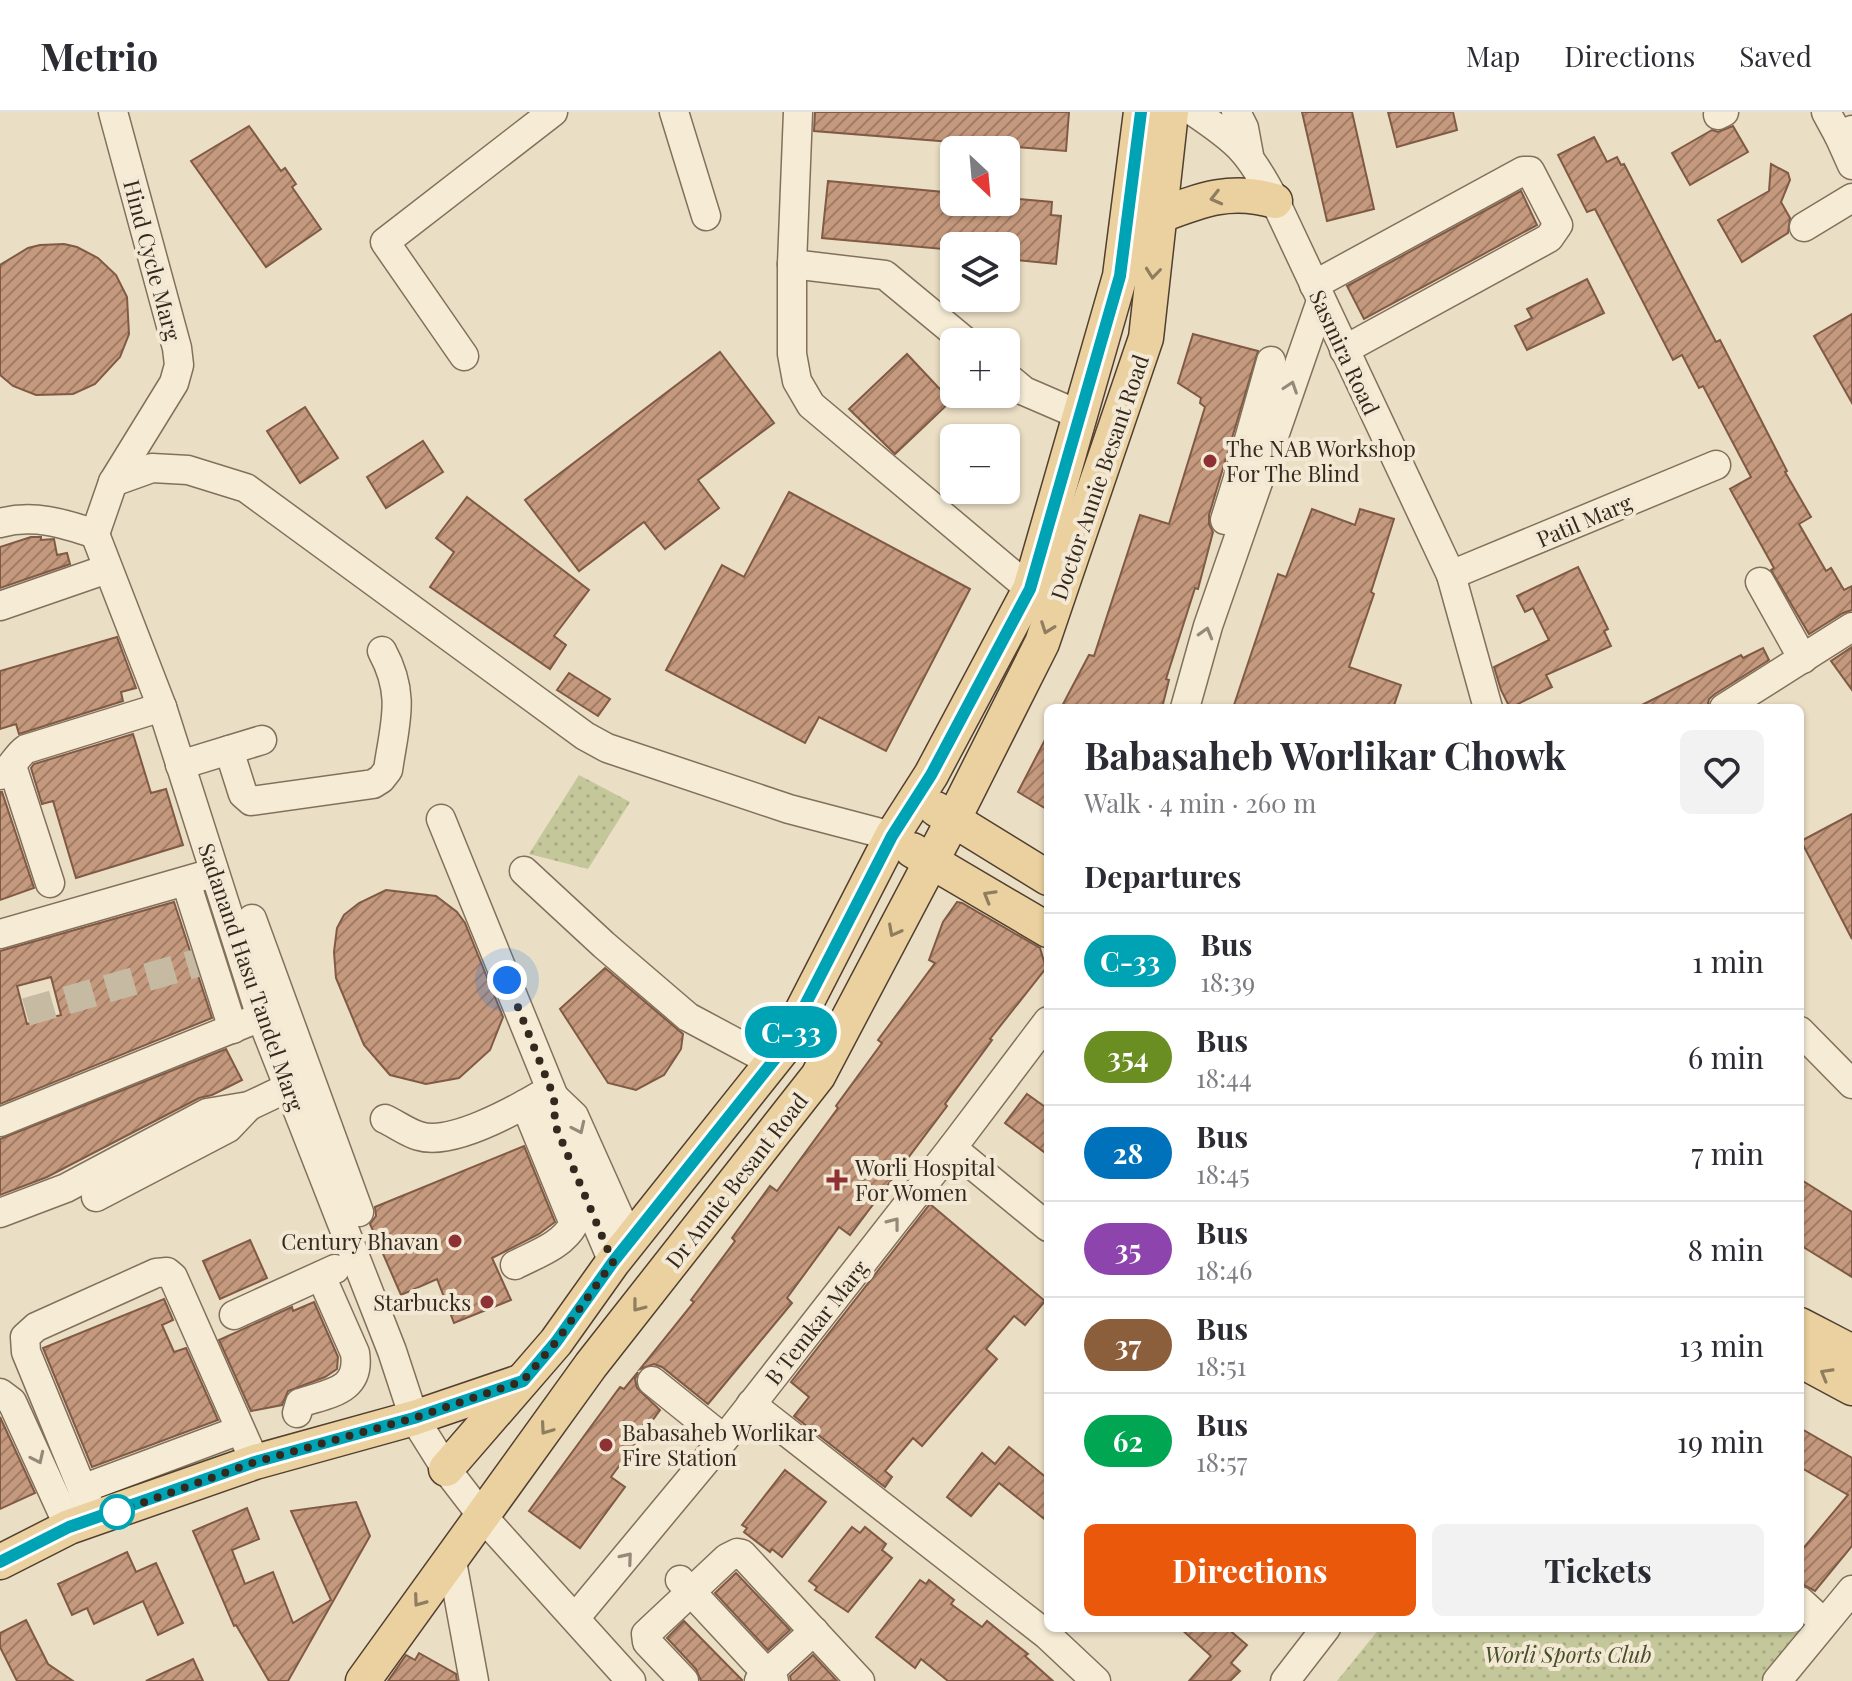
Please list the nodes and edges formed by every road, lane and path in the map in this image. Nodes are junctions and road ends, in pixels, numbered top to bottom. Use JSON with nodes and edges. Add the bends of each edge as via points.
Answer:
{"nodes":[{"id":1,"x":113,"y":112,"type":"edge"},
{"id":2,"x":553,"y":112,"type":"edge"},
{"id":3,"x":674,"y":112,"type":"edge"},
{"id":4,"x":798,"y":112,"type":"edge"},
{"id":5,"x":1141,"y":112,"type":"edge"},
{"id":6,"x":1171,"y":112,"type":"edge"},
{"id":7,"x":1194,"y":112,"type":"edge"},
{"id":8,"x":1236,"y":112,"type":"edge"},
{"id":9,"x":1839,"y":126,"type":"edge"},
{"id":10,"x":1249,"y":155,"type":"junction"},
{"id":11,"x":1852,"y":165,"type":"edge"},
{"id":12,"x":1852,"y":198,"type":"edge"},
{"id":13,"x":1275,"y":201,"type":"junction"},
{"id":14,"x":706,"y":216,"type":"dead end"},
{"id":15,"x":1159,"y":216,"type":"junction"},
{"id":16,"x":1804,"y":227,"type":"dead end"},
{"id":17,"x":792,"y":264,"type":"junction"},
{"id":18,"x":1317,"y":293,"type":"junction"},
{"id":19,"x":949,"y":328,"type":"edge"},
{"id":20,"x":1344,"y":350,"type":"junction"},
{"id":21,"x":464,"y":356,"type":"dead end"},
{"id":22,"x":1271,"y":361,"type":"dead end"},
{"id":23,"x":1020,"y":388,"type":"edge"},
{"id":24,"x":1082,"y":416,"type":"junction"},
{"id":25,"x":1716,"y":465,"type":"dead end"},
{"id":26,"x":1249,"y":478,"type":"junction"},
{"id":27,"x":113,"y":482,"type":"junction"},
{"id":28,"x":0,"y":523,"type":"edge"},
{"id":29,"x":95,"y":534,"type":"junction"},
{"id":30,"x":107,"y":569,"type":"junction"},
{"id":31,"x":1209,"y":575,"type":"dead end"},
{"id":32,"x":1451,"y":575,"type":"junction"},
{"id":33,"x":1760,"y":582,"type":"dead end"},
{"id":34,"x":1030,"y":589,"type":"junction"},
{"id":35,"x":0,"y":606,"type":"edge"},
{"id":36,"x":1852,"y":627,"type":"edge"},
{"id":37,"x":382,"y":651,"type":"dead end"},
{"id":38,"x":1803,"y":659,"type":"junction"},
{"id":39,"x":1186,"y":704,"type":"edge"},
{"id":40,"x":1487,"y":704,"type":"edge"},
{"id":41,"x":1730,"y":704,"type":"edge"},
{"id":42,"x":162,"y":707,"type":"junction"},
{"id":43,"x":262,"y":740,"type":"dead end"},
{"id":44,"x":229,"y":750,"type":"junction"},
{"id":45,"x":180,"y":765,"type":"junction"},
{"id":46,"x":6,"y":771,"type":"edge"},
{"id":47,"x":919,"y":796,"type":"junction"},
{"id":48,"x":441,"y":819,"type":"dead end"},
{"id":49,"x":953,"y":820,"type":"junction"},
{"id":50,"x":892,"y":836,"type":"junction"},
{"id":51,"x":931,"y":862,"type":"junction"},
{"id":52,"x":524,"y":871,"type":"dead end"},
{"id":53,"x":213,"y":873,"type":"junction"},
{"id":54,"x":1044,"y":876,"type":"edge"},
{"id":55,"x":186,"y":882,"type":"junction"},
{"id":56,"x":50,"y":883,"type":"dead end"},
{"id":57,"x":252,"y":919,"type":"dead end"},
{"id":58,"x":1044,"y":928,"type":"edge"},
{"id":59,"x":0,"y":934,"type":"edge"},
{"id":60,"x":248,"y":953,"type":"junction"},
{"id":61,"x":208,"y":960,"type":"junction"},
{"id":62,"x":261,"y":1017,"type":"junction"},
{"id":63,"x":1044,"y":1026,"type":"edge"},
{"id":64,"x":233,"y":1029,"type":"junction"},
{"id":65,"x":1804,"y":1035,"type":"edge"},
{"id":66,"x":772,"y":1062,"type":"junction"},
{"id":67,"x":1852,"y":1084,"type":"edge"},
{"id":68,"x":289,"y":1087,"type":"junction"},
{"id":69,"x":552,"y":1092,"type":"junction"},
{"id":70,"x":525,"y":1104,"type":"junction"},
{"id":71,"x":249,"y":1106,"type":"junction"},
{"id":72,"x":385,"y":1119,"type":"dead end"},
{"id":73,"x":0,"y":1122,"type":"edge"},
{"id":74,"x":323,"y":1144,"type":"junction"},
{"id":75,"x":952,"y":1148,"type":"junction"},
{"id":76,"x":96,"y":1197,"type":"dead end"},
{"id":77,"x":359,"y":1212,"type":"dead end"},
{"id":78,"x":0,"y":1213,"type":"edge"},
{"id":79,"x":1044,"y":1224,"type":"edge"},
{"id":80,"x":575,"y":1243,"type":"dead end"},
{"id":81,"x":617,"y":1257,"type":"junction"},
{"id":82,"x":357,"y":1260,"type":"junction"},
{"id":83,"x":515,"y":1265,"type":"dead end"},
{"id":84,"x":321,"y":1276,"type":"junction"},
{"id":85,"x":234,"y":1315,"type":"dead end"},
{"id":86,"x":1804,"y":1327,"type":"edge"},
{"id":87,"x":1852,"y":1352,"type":"edge"},
{"id":88,"x":1804,"y":1362,"type":"edge"},
{"id":89,"x":220,"y":1363,"type":"dead end"},
{"id":90,"x":523,"y":1381,"type":"junction"},
{"id":91,"x":652,"y":1381,"type":"dead end"},
{"id":92,"x":1852,"y":1388,"type":"edge"},
{"id":93,"x":0,"y":1393,"type":"edge"},
{"id":94,"x":751,"y":1404,"type":"junction"},
{"id":95,"x":297,"y":1413,"type":"dead end"},
{"id":96,"x":414,"y":1418,"type":"junction"},
{"id":97,"x":240,"y":1430,"type":"junction"},
{"id":98,"x":724,"y":1439,"type":"junction"},
{"id":99,"x":260,"y":1461,"type":"junction"},
{"id":100,"x":446,"y":1469,"type":"junction"},
{"id":101,"x":82,"y":1512,"type":"junction"},
{"id":102,"x":483,"y":1517,"type":"junction"},
{"id":103,"x":451,"y":1556,"type":"junction"},
{"id":104,"x":0,"y":1562,"type":"edge"},
{"id":105,"x":686,"y":1586,"type":"junction"},
{"id":106,"x":1852,"y":1590,"type":"edge"},
{"id":107,"x":1804,"y":1605,"type":"edge"},
{"id":108,"x":576,"y":1617,"type":"junction"},
{"id":109,"x":1824,"y":1623,"type":"junction"},
{"id":110,"x":1044,"y":1626,"type":"edge"},
{"id":111,"x":814,"y":1631,"type":"junction"},
{"id":112,"x":1051,"y":1632,"type":"edge"},
{"id":113,"x":1323,"y":1632,"type":"edge"},
{"id":114,"x":767,"y":1679,"type":"edge"},
{"id":115,"x":363,"y":1681,"type":"edge"},
{"id":116,"x":474,"y":1681,"type":"edge"},
{"id":117,"x":631,"y":1681,"type":"edge"},
{"id":118,"x":684,"y":1681,"type":"edge"},
{"id":119,"x":860,"y":1681,"type":"edge"},
{"id":120,"x":1096,"y":1681,"type":"edge"},
{"id":121,"x":1285,"y":1681,"type":"edge"},
{"id":122,"x":1777,"y":1681,"type":"edge"}],
"edges":[{"from":1,"to":27,"type":"street","name":"Hind Cycle Marg","via":[[179,365],[174,383]]},
{"from":2,"to":21,"type":"street","via":[[385,242]]},
{"from":3,"to":14,"type":"street"},
{"from":4,"to":17,"type":"street"},
{"from":5,"to":24,"type":"main road","name":"Doctor Annie Besant Road","via":[[1120,276]]},
{"from":6,"to":15,"type":"main road","name":"Doctor Annie Besant Road"},
{"from":7,"to":10,"type":"street","name":"Sasmira Road"},
{"from":8,"to":10,"type":"street"},
{"from":9,"to":11,"type":"street"},
{"from":10,"to":13,"type":"street","name":"Sasmira Road"},
{"from":12,"to":16,"type":"street"},
{"from":13,"to":15,"type":"main road","one_way":true,"via":[[1226,194]]},
{"from":13,"to":18,"type":"street","name":"Sasmira Road"},
{"from":15,"to":49,"type":"main road","name":"Doctor Annie Besant Road","one_way":true,"via":[[1146,338],[1086,518],[1042,643]]},
{"from":17,"to":19,"type":"street","via":[[885,275]]},
{"from":17,"to":34,"type":"street","via":[[792,354],[797,381],[811,405]]},
{"from":18,"to":20,"type":"street","name":"Sasmira Road"},
{"from":18,"to":20,"type":"street","via":[[1523,171],[1530,171],[1558,225],[1549,238]]},
{"from":26,"to":18,"type":"street","one_way":true},
{"from":20,"to":32,"type":"street","name":"Sasmira Road"},
{"from":22,"to":26,"type":"street"},
{"from":23,"to":24,"type":"street"},
{"from":24,"to":34,"type":"main road","name":"Doctor Annie Besant Road"},
{"from":25,"to":32,"type":"street","name":"Patil Marg"},
{"from":26,"to":31,"type":"street"},
{"from":39,"to":26,"type":"street","one_way":true},
{"from":27,"to":29,"type":"street","name":"Hind Cycle Marg"},
{"from":27,"to":50,"type":"street","via":[[152,468],[188,470],[246,488],[607,748],[789,809]]},
{"from":28,"to":29,"type":"street","via":[[54,520]]},
{"from":29,"to":30,"type":"street","name":"Sadanand Hasu Tandel Marg"},
{"from":30,"to":35,"type":"street"},
{"from":30,"to":42,"type":"street","name":"Sadanand Hasu Tandel Marg"},
{"from":32,"to":40,"type":"street","name":"Sasmira Road"},
{"from":33,"to":38,"type":"street"},
{"from":34,"to":47,"type":"main road","name":"Doctor Annie Besant Road"},
{"from":36,"to":38,"type":"street"},
{"from":37,"to":44,"type":"street","via":[[398,697],[388,770],[381,779],[251,801],[243,794]]},
{"from":38,"to":41,"type":"street"},
{"from":42,"to":45,"type":"street","name":"Sadanand Hasu Tandel Marg"},
{"from":42,"to":46,"type":"street","via":[[26,749]]},
{"from":43,"to":44,"type":"street"},
{"from":44,"to":45,"type":"street"},
{"from":45,"to":53,"type":"street","name":"Sadanand Hasu Tandel Marg"},
{"from":46,"to":56,"type":"street"},
{"from":47,"to":49,"type":"main road"},
{"from":47,"to":50,"type":"main road","name":"Dr Annie Besant Road"},
{"from":48,"to":69,"type":"street"},
{"from":49,"to":51,"type":"main road","name":"Dr Annie Besant Road"},
{"from":49,"to":54,"type":"main road"},
{"from":50,"to":51,"type":"main road"},
{"from":50,"to":66,"type":"main road","name":"Dr Annie Besant Road"},
{"from":58,"to":51,"type":"main road","one_way":true},
{"from":51,"to":102,"type":"main road","name":"Dr Annie Besant Road","one_way":true,"via":[[818,1076],[591,1365]]},
{"from":52,"to":66,"type":"street","via":[[688,1017]]},
{"from":53,"to":55,"type":"street"},
{"from":53,"to":60,"type":"street","name":"Sadanand Hasu Tandel Marg"},
{"from":55,"to":59,"type":"street"},
{"from":55,"to":61,"type":"street"},
{"from":57,"to":60,"type":"street"},
{"from":60,"to":61,"type":"street"},
{"from":60,"to":62,"type":"street","name":"Sadanand Hasu Tandel Marg"},
{"from":60,"to":74,"type":"street"},
{"from":61,"to":64,"type":"street"},
{"from":62,"to":64,"type":"street"},
{"from":62,"to":68,"type":"street","name":"Sadanand Hasu Tandel Marg"},
{"from":63,"to":75,"type":"street","name":"B Temkar Marg"},
{"from":64,"to":73,"type":"street"},
{"from":65,"to":67,"type":"street"},
{"from":66,"to":81,"type":"main road","name":"Dr Annie Besant Road"},
{"from":68,"to":71,"type":"street"},
{"from":68,"to":74,"type":"street","name":"Sadanand Hasu Tandel Marg"},
{"from":69,"to":70,"type":"street"},
{"from":69,"to":81,"type":"street","via":[[555,1125]]},
{"from":70,"to":72,"type":"street","via":[[475,1129],[447,1136],[421,1137]]},
{"from":70,"to":83,"type":"street","via":[[574,1224],[557,1243]]},
{"from":71,"to":76,"type":"street","via":[[228,1128]]},
{"from":71,"to":78,"type":"street","via":[[207,1113],[66,1188]]},
{"from":74,"to":77,"type":"street"},
{"from":74,"to":82,"type":"street","name":"Sadanand Hasu Tandel Marg"},
{"from":75,"to":79,"type":"street"},
{"from":94,"to":75,"type":"street","name":"B Temkar Marg","one_way":true},
{"from":80,"to":81,"type":"street"},
{"from":81,"to":90,"type":"main road","name":"Dr Annie Besant Road"},
{"from":82,"to":84,"type":"street"},
{"from":82,"to":96,"type":"street","name":"Sadanand Hasu Tandel Marg"},
{"from":84,"to":85,"type":"street"},
{"from":84,"to":95,"type":"street","via":[[357,1367],[351,1381],[335,1393],[300,1403]]},
{"from":86,"to":87,"type":"main road"},
{"from":92,"to":88,"type":"main road","one_way":true},
{"from":89,"to":99,"type":"street"},
{"from":90,"to":96,"type":"main road"},
{"from":90,"to":100,"type":"main road","name":"Dr Annie Besant Road"},
{"from":91,"to":98,"type":"street"},
{"from":93,"to":101,"type":"street","one_way":true,"via":[[12,1402]]},
{"from":94,"to":98,"type":"street","name":"B Temkar Marg"},
{"from":94,"to":110,"type":"street"},
{"from":96,"to":99,"type":"main road"},
{"from":96,"to":100,"type":"street","name":"Sadanand Hasu Tandel Marg"},
{"from":97,"to":99,"type":"street"},
{"from":97,"to":101,"type":"street"},
{"from":97,"to":101,"type":"street","via":[[167,1272],[36,1327],[25,1337],[26,1352]]},
{"from":108,"to":98,"type":"street","name":"B Temkar Marg","one_way":true},
{"from":99,"to":101,"type":"main road"},
{"from":100,"to":102,"type":"street","name":"Sadanand Hasu Tandel Marg"},
{"from":101,"to":104,"type":"main road"},
{"from":102,"to":103,"type":"main road","name":"Dr Annie Besant Road"},
{"from":102,"to":108,"type":"street","name":"Sadanand Hasu Tandel Marg"},
{"from":103,"to":115,"type":"main road","name":"Dr Annie Besant Road","one_way":true},
{"from":103,"to":116,"type":"street"},
{"from":105,"to":111,"type":"street","via":[[742,1554]]},
{"from":105,"to":114,"type":"street"},
{"from":105,"to":118,"type":"street","via":[[645,1638]]},
{"from":106,"to":109,"type":"street"},
{"from":107,"to":109,"type":"street"},
{"from":108,"to":117,"type":"street","name":"Sadanand Hasu Tandel Marg"},
{"from":109,"to":122,"type":"street"},
{"from":111,"to":114,"type":"street"},
{"from":111,"to":119,"type":"street"},
{"from":112,"to":120,"type":"street"},
{"from":113,"to":121,"type":"street"}]}
